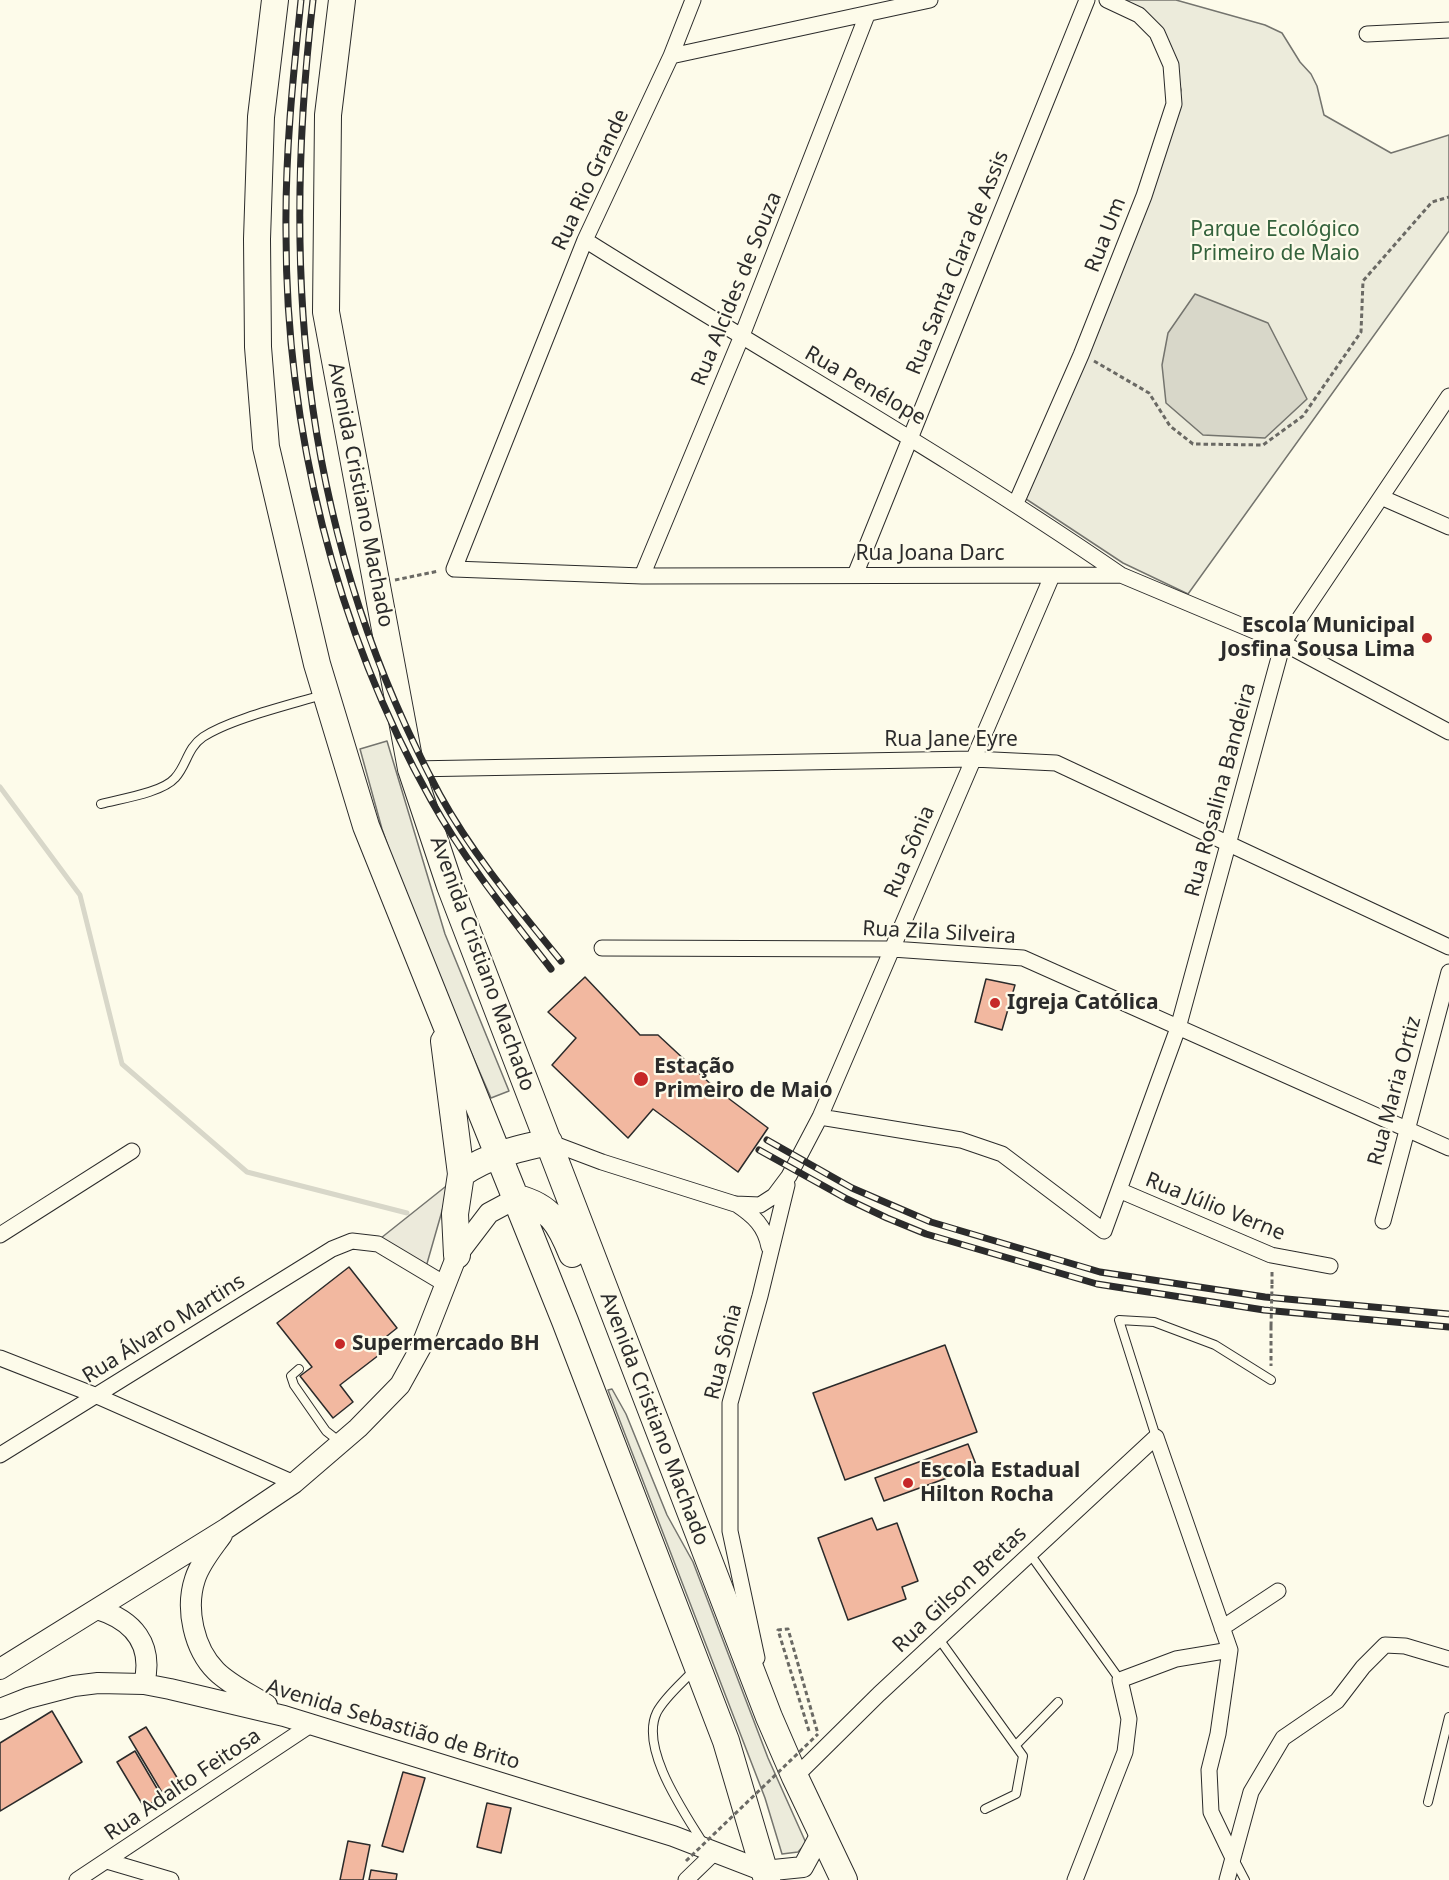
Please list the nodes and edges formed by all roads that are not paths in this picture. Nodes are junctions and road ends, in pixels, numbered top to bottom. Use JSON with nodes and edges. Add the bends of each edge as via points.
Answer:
{"nodes":[{"id":1,"x":275,"y":0,"type":"edge"},
{"id":2,"x":342,"y":0,"type":"edge"},
{"id":3,"x":693,"y":0,"type":"edge"},
{"id":4,"x":930,"y":0,"type":"edge"},
{"id":5,"x":1087,"y":0,"type":"edge"},
{"id":6,"x":1107,"y":0,"type":"edge"},
{"id":7,"x":867,"y":15,"type":"junction"},
{"id":8,"x":1449,"y":30,"type":"edge"},
{"id":9,"x":1366,"y":34,"type":"dead end"},
{"id":10,"x":671,"y":56,"type":"junction"},
{"id":11,"x":585,"y":240,"type":"junction"},
{"id":12,"x":741,"y":338,"type":"junction"},
{"id":13,"x":1449,"y":396,"type":"edge"},
{"id":14,"x":1444,"y":410,"type":"edge"},
{"id":15,"x":910,"y":437,"type":"junction"},
{"id":16,"x":1383,"y":498,"type":"junction"},
{"id":17,"x":1016,"y":502,"type":"junction"},
{"id":18,"x":1449,"y":526,"type":"edge"},
{"id":19,"x":454,"y":568,"type":"joint"},
{"id":20,"x":855,"y":574,"type":"junction"},
{"id":21,"x":1121,"y":574,"type":"junction"},
{"id":22,"x":642,"y":576,"type":"junction"},
{"id":23,"x":1052,"y":576,"type":"junction"},
{"id":24,"x":1282,"y":643,"type":"junction"},
{"id":25,"x":326,"y":694,"type":"junction"},
{"id":26,"x":1449,"y":732,"type":"edge"},
{"id":27,"x":973,"y":759,"type":"junction"},
{"id":28,"x":411,"y":769,"type":"junction"},
{"id":29,"x":101,"y":804,"type":"dead end"},
{"id":30,"x":1228,"y":846,"type":"junction"},
{"id":31,"x":1449,"y":947,"type":"edge"},
{"id":32,"x":602,"y":948,"type":"dead end"},
{"id":33,"x":892,"y":949,"type":"junction"},
{"id":34,"x":1449,"y":972,"type":"edge"},
{"id":35,"x":440,"y":1005,"type":"junction"},
{"id":36,"x":1178,"y":1028,"type":"junction"},
{"id":37,"x":820,"y":1117,"type":"junction"},
{"id":38,"x":1407,"y":1128,"type":"junction"},
{"id":39,"x":549,"y":1143,"type":"junction"},
{"id":40,"x":1449,"y":1148,"type":"edge"},
{"id":41,"x":132,"y":1151,"type":"dead end"},
{"id":42,"x":499,"y":1153,"type":"junction"},
{"id":43,"x":461,"y":1174,"type":"junction"},
{"id":44,"x":789,"y":1176,"type":"junction"},
{"id":45,"x":1121,"y":1191,"type":"junction"},
{"id":46,"x":517,"y":1198,"type":"junction"},
{"id":47,"x":735,"y":1204,"type":"junction"},
{"id":48,"x":1383,"y":1221,"type":"dead end"},
{"id":49,"x":0,"y":1235,"type":"edge"},
{"id":50,"x":770,"y":1250,"type":"junction"},
{"id":51,"x":457,"y":1255,"type":"junction"},
{"id":52,"x":1329,"y":1266,"type":"dead end"},
{"id":53,"x":445,"y":1284,"type":"junction"},
{"id":54,"x":0,"y":1358,"type":"edge"},
{"id":55,"x":299,"y":1369,"type":"dead end"},
{"id":56,"x":1271,"y":1380,"type":"road end"},
{"id":57,"x":97,"y":1396,"type":"junction"},
{"id":58,"x":647,"y":1402,"type":"junction"},
{"id":59,"x":1156,"y":1437,"type":"junction"},
{"id":60,"x":341,"y":1443,"type":"junction"},
{"id":61,"x":0,"y":1455,"type":"edge"},
{"id":62,"x":294,"y":1483,"type":"junction"},
{"id":63,"x":227,"y":1528,"type":"junction"},
{"id":64,"x":1030,"y":1554,"type":"junction"},
{"id":65,"x":1278,"y":1591,"type":"dead end"},
{"id":66,"x":97,"y":1609,"type":"junction"},
{"id":67,"x":1222,"y":1628,"type":"junction"},
{"id":68,"x":939,"y":1639,"type":"junction"},
{"id":69,"x":1230,"y":1650,"type":"junction"},
{"id":70,"x":1449,"y":1659,"type":"edge"},
{"id":71,"x":697,"y":1667,"type":"junction"},
{"id":72,"x":0,"y":1669,"type":"edge"},
{"id":73,"x":1120,"y":1680,"type":"junction"},
{"id":74,"x":144,"y":1684,"type":"junction"},
{"id":75,"x":1058,"y":1702,"type":"dead end"},
{"id":76,"x":0,"y":1709,"type":"edge"},
{"id":77,"x":284,"y":1716,"type":"junction"},
{"id":78,"x":769,"y":1717,"type":"junction"},
{"id":79,"x":1449,"y":1717,"type":"edge"},
{"id":80,"x":312,"y":1724,"type":"junction"},
{"id":81,"x":1016,"y":1745,"type":"junction"},
{"id":82,"x":795,"y":1777,"type":"junction"},
{"id":83,"x":1428,"y":1802,"type":"dead end"},
{"id":84,"x":985,"y":1809,"type":"dead end"},
{"id":85,"x":822,"y":1832,"type":"junction"},
{"id":86,"x":711,"y":1850,"type":"junction"},
{"id":87,"x":1233,"y":1858,"type":"junction"},
{"id":88,"x":107,"y":1861,"type":"junction"},
{"id":89,"x":765,"y":1875,"type":"edge"},
{"id":90,"x":77,"y":1880,"type":"edge"},
{"id":91,"x":171,"y":1880,"type":"edge"},
{"id":92,"x":686,"y":1880,"type":"edge"},
{"id":93,"x":844,"y":1880,"type":"edge"},
{"id":94,"x":1075,"y":1880,"type":"edge"},
{"id":95,"x":1227,"y":1880,"type":"edge"},
{"id":96,"x":1245,"y":1880,"type":"edge"}],
"edges":[{"from":1,"to":25,"type":"highway","via":[[261,117],[258,347],[266,447]]},
{"from":2,"to":28,"type":"highway","name":"Avenida Cristiano Machado","via":[[328,115],[326,312]]},
{"from":3,"to":10,"type":"street","name":"Rua Rio Grande"},
{"from":4,"to":7,"type":"street"},
{"from":5,"to":15,"type":"street","name":"Rua Santa Clara de Assis"},
{"from":6,"to":17,"type":"street","name":"Rua Um","via":[[1139,15],[1157,33],[1172,65],[1174,104],[1144,196],[1082,355]]},
{"from":7,"to":10,"type":"street"},
{"from":7,"to":12,"type":"street","name":"Rua Alcides de Souza"},
{"from":8,"to":9,"type":"street"},
{"from":10,"to":11,"type":"street","name":"Rua Rio Grande"},
{"from":11,"to":12,"type":"street","name":"Rua Penélope"},
{"from":11,"to":19,"type":"street","name":"Rua Rio Grande"},
{"from":12,"to":15,"type":"street","name":"Rua Penélope"},
{"from":12,"to":22,"type":"street","name":"Rua Alcides de Souza"},
{"from":13,"to":14,"type":"street","name":"Rua Rosalina Bandeira"},
{"from":14,"to":16,"type":"street","name":"Rua Rosalina Bandeira"},
{"from":15,"to":17,"type":"street","name":"Rua Penélope"},
{"from":15,"to":20,"type":"street","name":"Rua Santa Clara de Assis"},
{"from":16,"to":18,"type":"street"},
{"from":16,"to":24,"type":"street","name":"Rua Rosalina Bandeira"},
{"from":17,"to":21,"type":"street","name":"Rua Penélope"},
{"from":19,"to":22,"type":"street","name":"Rua Joana Darc"},
{"from":20,"to":22,"type":"street","name":"Rua Joana Darc"},
{"from":20,"to":23,"type":"street","name":"Rua Joana Darc"},
{"from":21,"to":23,"type":"street","name":"Rua Joana Darc"},
{"from":21,"to":24,"type":"street","name":"Rua Joana Darc"},
{"from":23,"to":27,"type":"street","name":"Rua Sônia"},
{"from":24,"to":26,"type":"street","name":"Rua Joana Darc"},
{"from":24,"to":30,"type":"street","name":"Rua Rosalina Bandeira"},
{"from":25,"to":29,"type":"lane","via":[[205,736],[190,747],[174,779],[163,787]]},
{"from":25,"to":35,"type":"highway","via":[[366,825]]},
{"from":27,"to":28,"type":"street","name":"Rua Jane Eyre"},
{"from":27,"to":30,"type":"street","name":"Rua Jane Eyre","via":[[1056,763]]},
{"from":27,"to":33,"type":"street","name":"Rua Sônia"},
{"from":28,"to":39,"type":"highway","name":"Avenida Cristiano Machado","via":[[450,886]]},
{"from":30,"to":31,"type":"street","name":"Rua Jane Eyre"},
{"from":30,"to":36,"type":"street","name":"Rua Rosalina Bandeira"},
{"from":32,"to":33,"type":"street","name":"Rua Zila Silveira"},
{"from":33,"to":36,"type":"street","name":"Rua Zila Silveira","via":[[1023,958]]},
{"from":33,"to":37,"type":"street","name":"Rua Sônia"},
{"from":34,"to":38,"type":"street","name":"Rua Maria Ortiz"},
{"from":35,"to":42,"type":"highway"},
{"from":35,"to":43,"type":"highway"},
{"from":36,"to":38,"type":"street","name":"Rua Zila Silveira"},
{"from":36,"to":45,"type":"street","name":"Rua Rosalina Bandeira"},
{"from":37,"to":44,"type":"street","name":"Rua Sônia"},
{"from":37,"to":45,"type":"street","name":"Rua Rosalina Bandeira","via":[[961,1140],[1002,1154],[1104,1231]]},
{"from":38,"to":40,"type":"street","name":"Rua Zila Silveira"},
{"from":38,"to":48,"type":"street","name":"Rua Maria Ortiz"},
{"from":39,"to":42,"type":"highway"},
{"from":39,"to":47,"type":"street","name":"Rua Sônia"},
{"from":39,"to":58,"type":"highway","name":"Avenida Cristiano Machado"},
{"from":41,"to":49,"type":"street"},
{"from":42,"to":43,"type":"highway"},
{"from":42,"to":46,"type":"highway"},
{"from":43,"to":51,"type":"highway","via":[[455,1214]]},
{"from":44,"to":47,"type":"street","name":"Rua Sônia","via":[[774,1196],[760,1205]]},
{"from":44,"to":50,"type":"street","name":"Rua Sônia"},
{"from":45,"to":52,"type":"street","name":"Rua Júlio Verne","via":[[1271,1255]]},
{"from":46,"to":51,"type":"street","via":[[489,1213]]},
{"from":46,"to":58,"type":"highway","via":[[547,1210],[561,1225],[623,1389]]},
{"from":46,"to":71,"type":"highway"},
{"from":47,"to":50,"type":"street","via":[[753,1216],[766,1232]]},
{"from":50,"to":78,"type":"street","name":"Rua Sônia","via":[[730,1403],[730,1531]]},
{"from":51,"to":53,"type":"street"},
{"from":53,"to":57,"type":"street","name":"Rua Álvaro Martins","via":[[378,1244],[352,1241],[332,1249]]},
{"from":53,"to":60,"type":"street","via":[[422,1347],[400,1386]]},
{"from":54,"to":57,"type":"street"},
{"from":55,"to":60,"type":"lane","via":[[291,1376],[294,1385],[326,1431]]},
{"from":56,"to":59,"type":"lane","via":[[1215,1345],[1154,1322],[1119,1320]]},
{"from":57,"to":61,"type":"street","name":"Rua Álvaro Martins"},
{"from":57,"to":62,"type":"street"},
{"from":58,"to":78,"type":"highway","name":"Avenida Cristiano Machado"},
{"from":59,"to":64,"type":"street","name":"Rua Gilson Bretas"},
{"from":59,"to":67,"type":"street"},
{"from":60,"to":62,"type":"street"},
{"from":62,"to":63,"type":"street"},
{"from":63,"to":66,"type":"street"},
{"from":63,"to":77,"type":"street","via":[[195,1580],[191,1602],[197,1639],[217,1671]]},
{"from":64,"to":68,"type":"street","name":"Rua Gilson Bretas"},
{"from":64,"to":73,"type":"lane"},
{"from":65,"to":67,"type":"street"},
{"from":66,"to":72,"type":"street"},
{"from":66,"to":74,"type":"street","via":[[123,1619],[133,1628],[146,1658]]},
{"from":67,"to":69,"type":"street"},
{"from":68,"to":81,"type":"lane"},
{"from":68,"to":82,"type":"street","name":"Rua Gilson Bretas"},
{"from":69,"to":73,"type":"street","via":[[1176,1659]]},
{"from":69,"to":87,"type":"street","via":[[1209,1770],[1211,1812]]},
{"from":70,"to":87,"type":"street","via":[[1385,1645],[1336,1701],[1283,1738],[1251,1792]]},
{"from":71,"to":86,"type":"lane","via":[[658,1710],[651,1741],[677,1802]]},
{"from":71,"to":89,"type":"highway","via":[[726,1741]]},
{"from":73,"to":94,"type":"street","via":[[1128,1719],[1125,1752]]},
{"from":74,"to":76,"type":"street","name":"Avenida Sebastião de Brito","via":[[74,1686]]},
{"from":74,"to":77,"type":"street","name":"Avenida Sebastião de Brito"},
{"from":75,"to":81,"type":"lane"},
{"from":77,"to":80,"type":"street","name":"Avenida Sebastião de Brito"},
{"from":78,"to":82,"type":"highway","name":"Avenida Cristiano Machado"},
{"from":79,"to":83,"type":"lane"},
{"from":80,"to":86,"type":"street","name":"Avenida Sebastião de Brito"},
{"from":80,"to":88,"type":"street","name":"Rua Adalto Feitosa"},
{"from":81,"to":84,"type":"lane","via":[[1023,1756],[1016,1794]]},
{"from":82,"to":85,"type":"highway","name":"Avenida Cristiano Machado"},
{"from":85,"to":89,"type":"street","via":[[804,1867]]},
{"from":85,"to":93,"type":"highway","name":"Avenida Cristiano Machado"},
{"from":86,"to":89,"type":"street","name":"Avenida Sebastião de Brito"},
{"from":86,"to":92,"type":"street"},
{"from":87,"to":95,"type":"street"},
{"from":87,"to":96,"type":"lane"},
{"from":88,"to":90,"type":"street","name":"Rua Adalto Feitosa"},
{"from":88,"to":91,"type":"street"}]}
